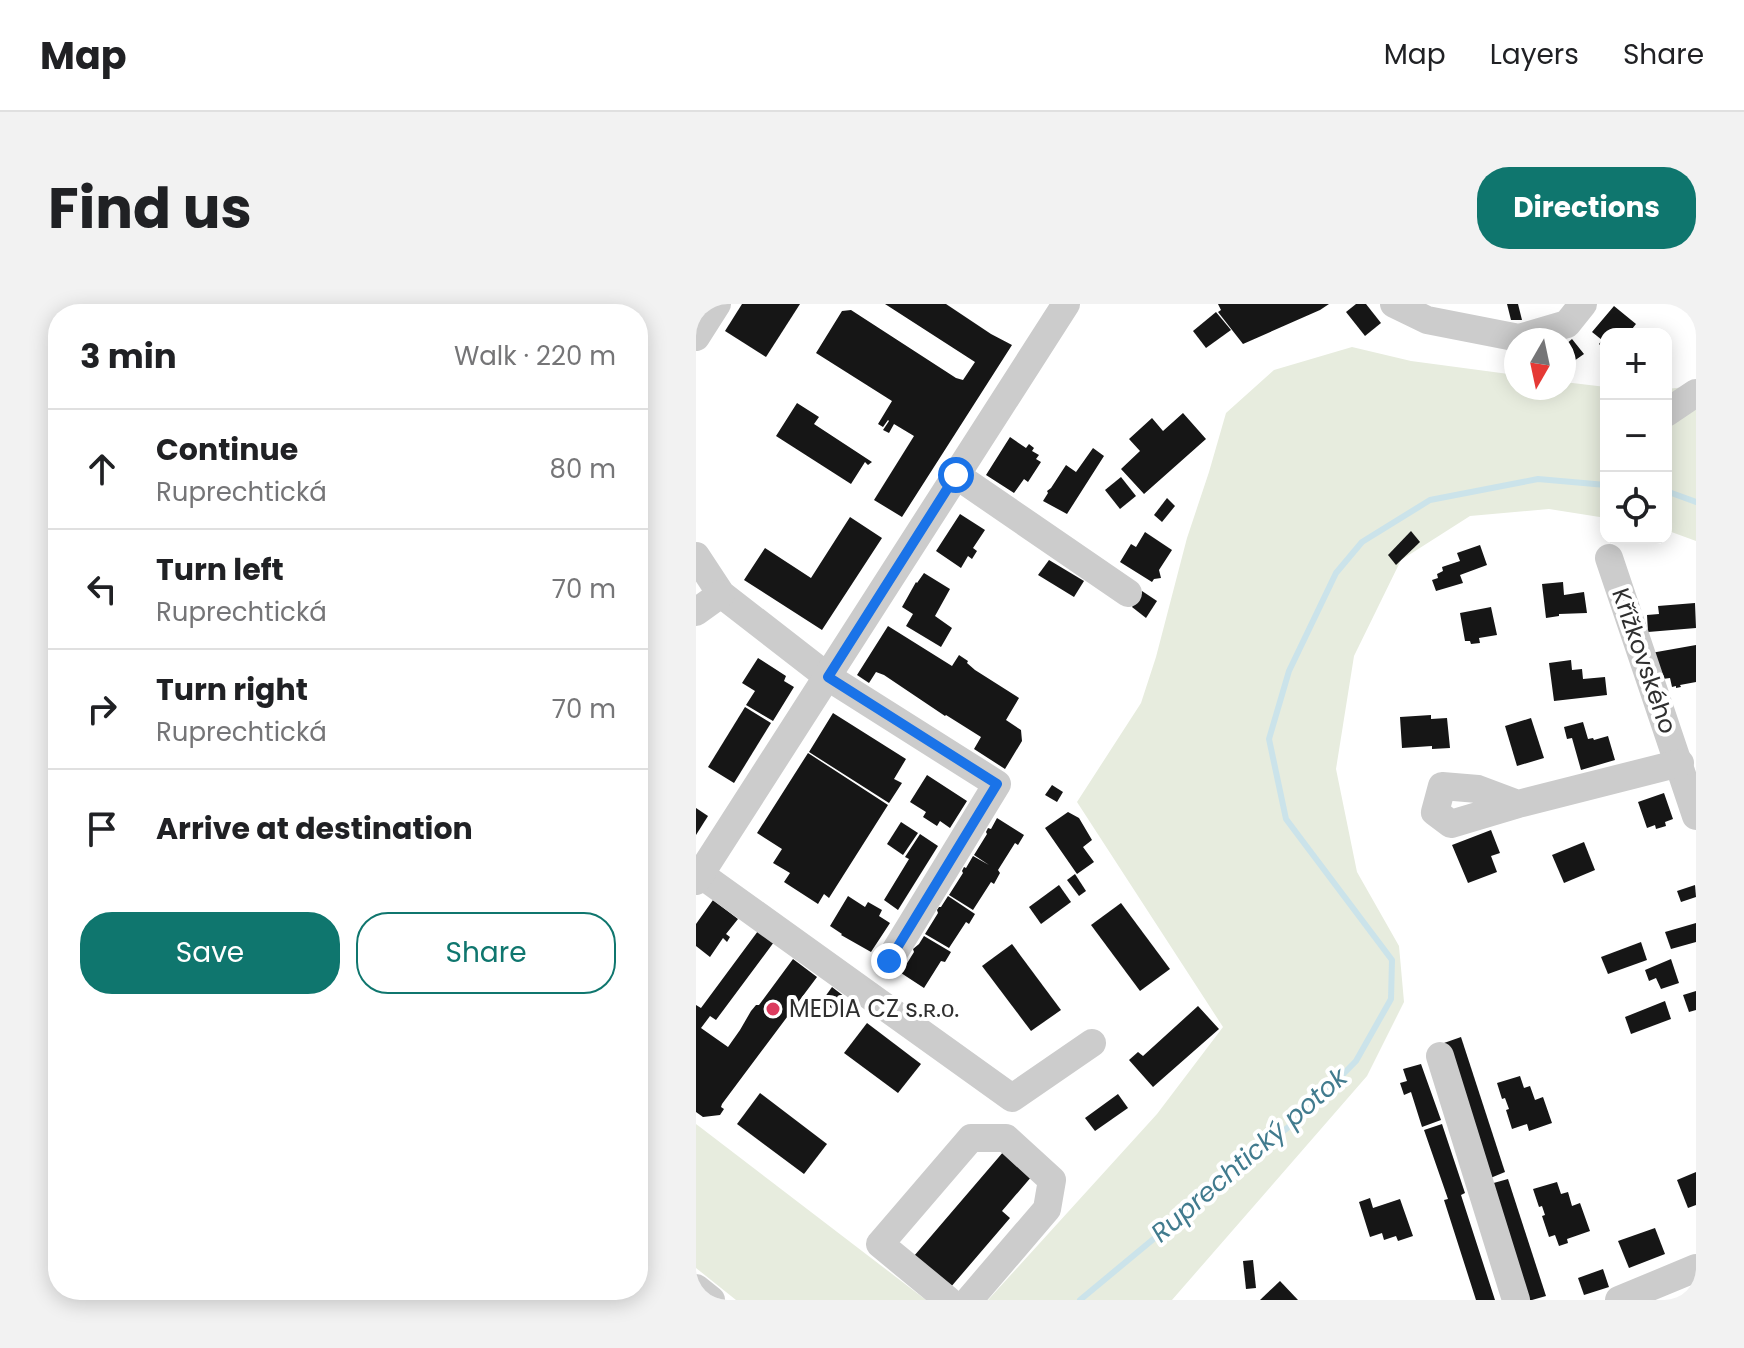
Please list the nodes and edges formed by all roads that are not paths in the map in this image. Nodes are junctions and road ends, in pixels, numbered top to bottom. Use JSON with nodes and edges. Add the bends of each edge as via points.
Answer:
{"nodes":[{"id":1,"x":717,"y":304,"type":"edge"},
{"id":2,"x":1066,"y":304,"type":"edge"},
{"id":3,"x":1394,"y":304,"type":"edge"},
{"id":4,"x":1583,"y":304,"type":"edge"},
{"id":5,"x":696,"y":337,"type":"edge"},
{"id":6,"x":1696,"y":393,"type":"edge"},
{"id":7,"x":1672,"y":409,"type":"edge"},
{"id":8,"x":956,"y":475,"type":"junction"},
{"id":9,"x":696,"y":556,"type":"edge"},
{"id":10,"x":1609,"y":558,"type":"dead end"},
{"id":11,"x":1128,"y":593,"type":"dead end"},
{"id":12,"x":721,"y":594,"type":"junction"},
{"id":13,"x":696,"y":612,"type":"edge"},
{"id":14,"x":828,"y":677,"type":"junction"},
{"id":15,"x":1680,"y":763,"type":"junction"},
{"id":16,"x":1518,"y":804,"type":"dead end"},
{"id":17,"x":1696,"y":816,"type":"edge"},
{"id":18,"x":698,"y":878,"type":"edge"},
{"id":19,"x":889,"y":961,"type":"dead end"},
{"id":20,"x":1092,"y":1043,"type":"dead end"},
{"id":21,"x":1440,"y":1056,"type":"dead end"},
{"id":22,"x":1696,"y":1268,"type":"edge"},
{"id":23,"x":696,"y":1288,"type":"edge"},
{"id":24,"x":711,"y":1300,"type":"edge"},
{"id":25,"x":948,"y":1300,"type":"edge"},
{"id":26,"x":969,"y":1300,"type":"edge"},
{"id":27,"x":1516,"y":1300,"type":"edge"},
{"id":28,"x":1619,"y":1300,"type":"edge"}],
"edges":[{"from":1,"to":5,"type":"street"},
{"from":2,"to":8,"type":"street"},
{"from":3,"to":4,"type":"street","via":[[1427,320],[1519,338],[1567,324]]},
{"from":6,"to":7,"type":"street"},
{"from":8,"to":11,"type":"street"},
{"from":8,"to":14,"type":"street"},
{"from":9,"to":12,"type":"street"},
{"from":10,"to":15,"type":"street","name":"Křížkovského"},
{"from":12,"to":13,"type":"street"},
{"from":12,"to":14,"type":"street"},
{"from":14,"to":18,"type":"street"},
{"from":14,"to":19,"type":"street","via":[[997,784]]},
{"from":15,"to":16,"type":"street","name":"Křížkovského"},
{"from":15,"to":17,"type":"street","name":"Křížkovského"},
{"from":18,"to":20,"type":"street","via":[[1012,1098]]},
{"from":21,"to":27,"type":"street"},
{"from":22,"to":28,"type":"street"},
{"from":23,"to":24,"type":"street"},
{"from":25,"to":26,"type":"street","via":[[880,1244],[971,1138],[1006,1138],[1052,1180],[1047,1209]]}]}
